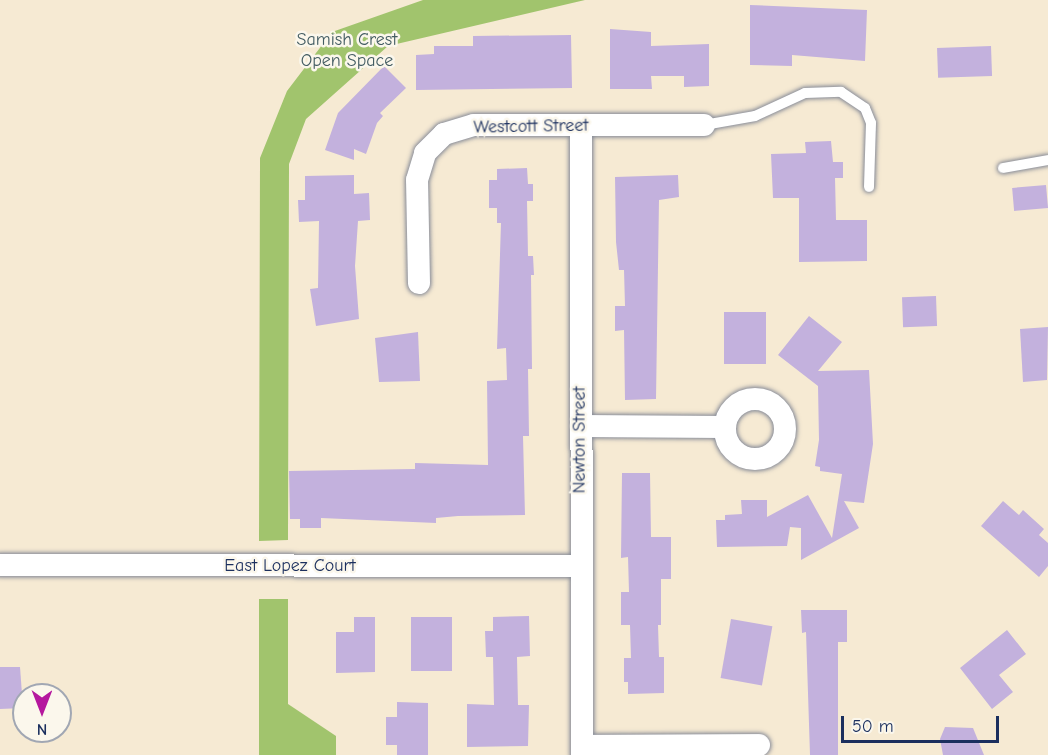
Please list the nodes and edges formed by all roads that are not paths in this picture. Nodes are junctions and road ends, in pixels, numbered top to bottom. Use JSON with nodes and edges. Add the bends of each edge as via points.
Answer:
{"nodes":[{"id":1,"x":704,"y":125,"type":"joint"},
{"id":2,"x":581,"y":126,"type":"junction"},
{"id":3,"x":1048,"y":160,"type":"edge"},
{"id":4,"x":1003,"y":168,"type":"dead end"},
{"id":5,"x":869,"y":187,"type":"dead end"},
{"id":6,"x":418,"y":283,"type":"dead end"},
{"id":7,"x":581,"y":426,"type":"junction"},
{"id":8,"x":724,"y":427,"type":"dead end"},
{"id":9,"x":0,"y":565,"type":"edge"},
{"id":10,"x":579,"y":566,"type":"junction"},
{"id":11,"x":582,"y":750,"type":"edge"},
{"id":12,"x":757,"y":750,"type":"edge"}],
"edges":[{"from":1,"to":2,"type":"street","name":"Westcott Street"},
{"from":1,"to":5,"type":"lane","via":[[756,116],[805,93],[841,92],[865,108],[871,123]]},
{"from":2,"to":6,"type":"street","name":"Westcott Street","via":[[474,125],[444,134],[425,153],[417,180]]},
{"from":2,"to":7,"type":"street","name":"Newton Street"},
{"from":3,"to":4,"type":"lane"},
{"from":7,"to":8,"type":"street"},
{"from":7,"to":10,"type":"street","name":"Newton Street"},
{"from":9,"to":10,"type":"street","name":"East Lopez Court"},
{"from":10,"to":11,"type":"street","name":"Newton Street"},
{"from":11,"to":12,"type":"street"}]}
